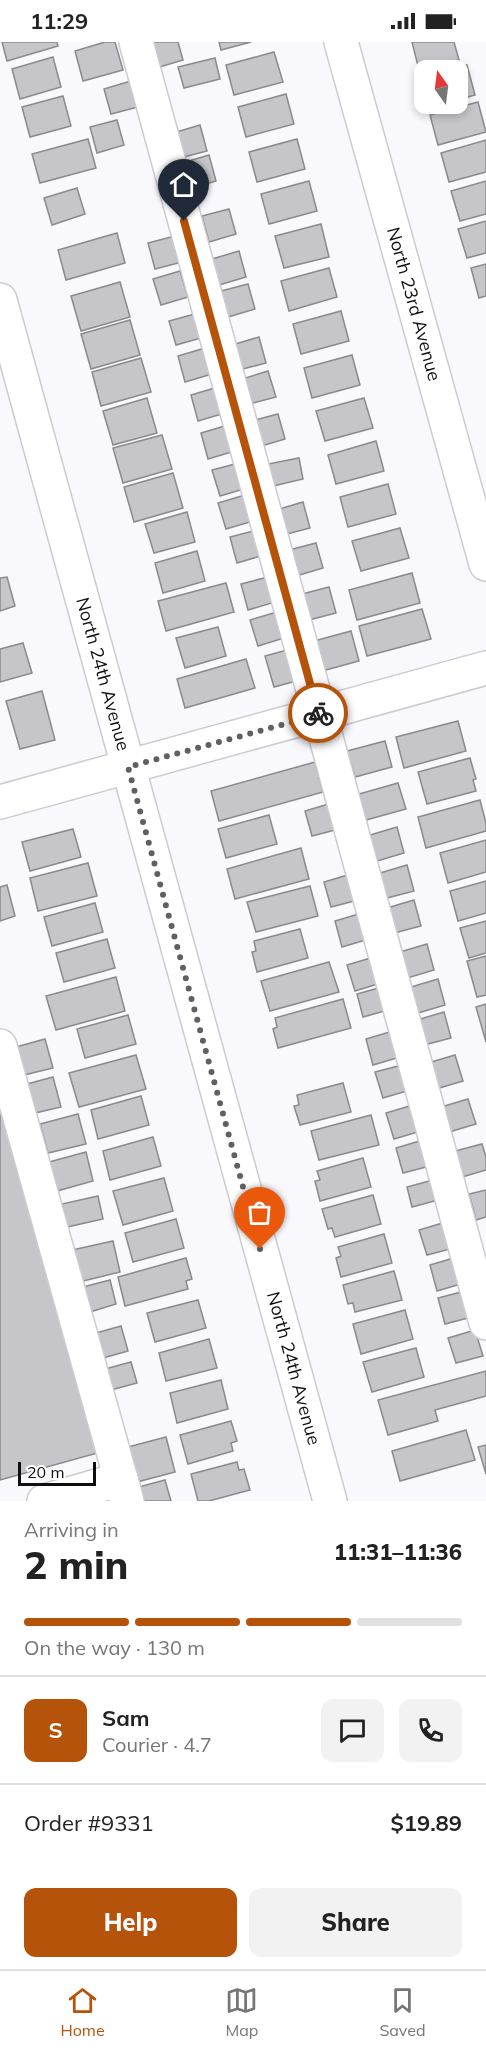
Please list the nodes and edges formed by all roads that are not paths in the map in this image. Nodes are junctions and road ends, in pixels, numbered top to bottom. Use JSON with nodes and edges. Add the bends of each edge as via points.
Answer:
{"nodes":[{"id":1,"x":135,"y":42,"type":"edge"},
{"id":2,"x":341,"y":42,"type":"edge"},
{"id":3,"x":0,"y":300,"type":"edge"},
{"id":4,"x":486,"y":564,"type":"edge"},
{"id":5,"x":486,"y":668,"type":"edge"},
{"id":6,"x":318,"y":715,"type":"junction"},
{"id":7,"x":128,"y":767,"type":"junction"},
{"id":8,"x":0,"y":802,"type":"edge"},
{"id":9,"x":0,"y":1046,"type":"edge"},
{"id":10,"x":486,"y":1323,"type":"edge"},
{"id":11,"x":124,"y":1490,"type":"edge"},
{"id":12,"x":44,"y":1501,"type":"edge"},
{"id":13,"x":330,"y":1501,"type":"edge"}],
"edges":[{"from":1,"to":6,"type":"street"},
{"from":2,"to":4,"type":"street","name":"North 23rd Avenue"},
{"from":3,"to":7,"type":"street","name":"North 24th Avenue"},
{"from":5,"to":6,"type":"street"},
{"from":6,"to":7,"type":"street"},
{"from":6,"to":10,"type":"street"},
{"from":7,"to":8,"type":"street"},
{"from":7,"to":13,"type":"street","name":"North 24th Avenue"},
{"from":9,"to":11,"type":"street"},
{"from":11,"to":12,"type":"street"}]}
